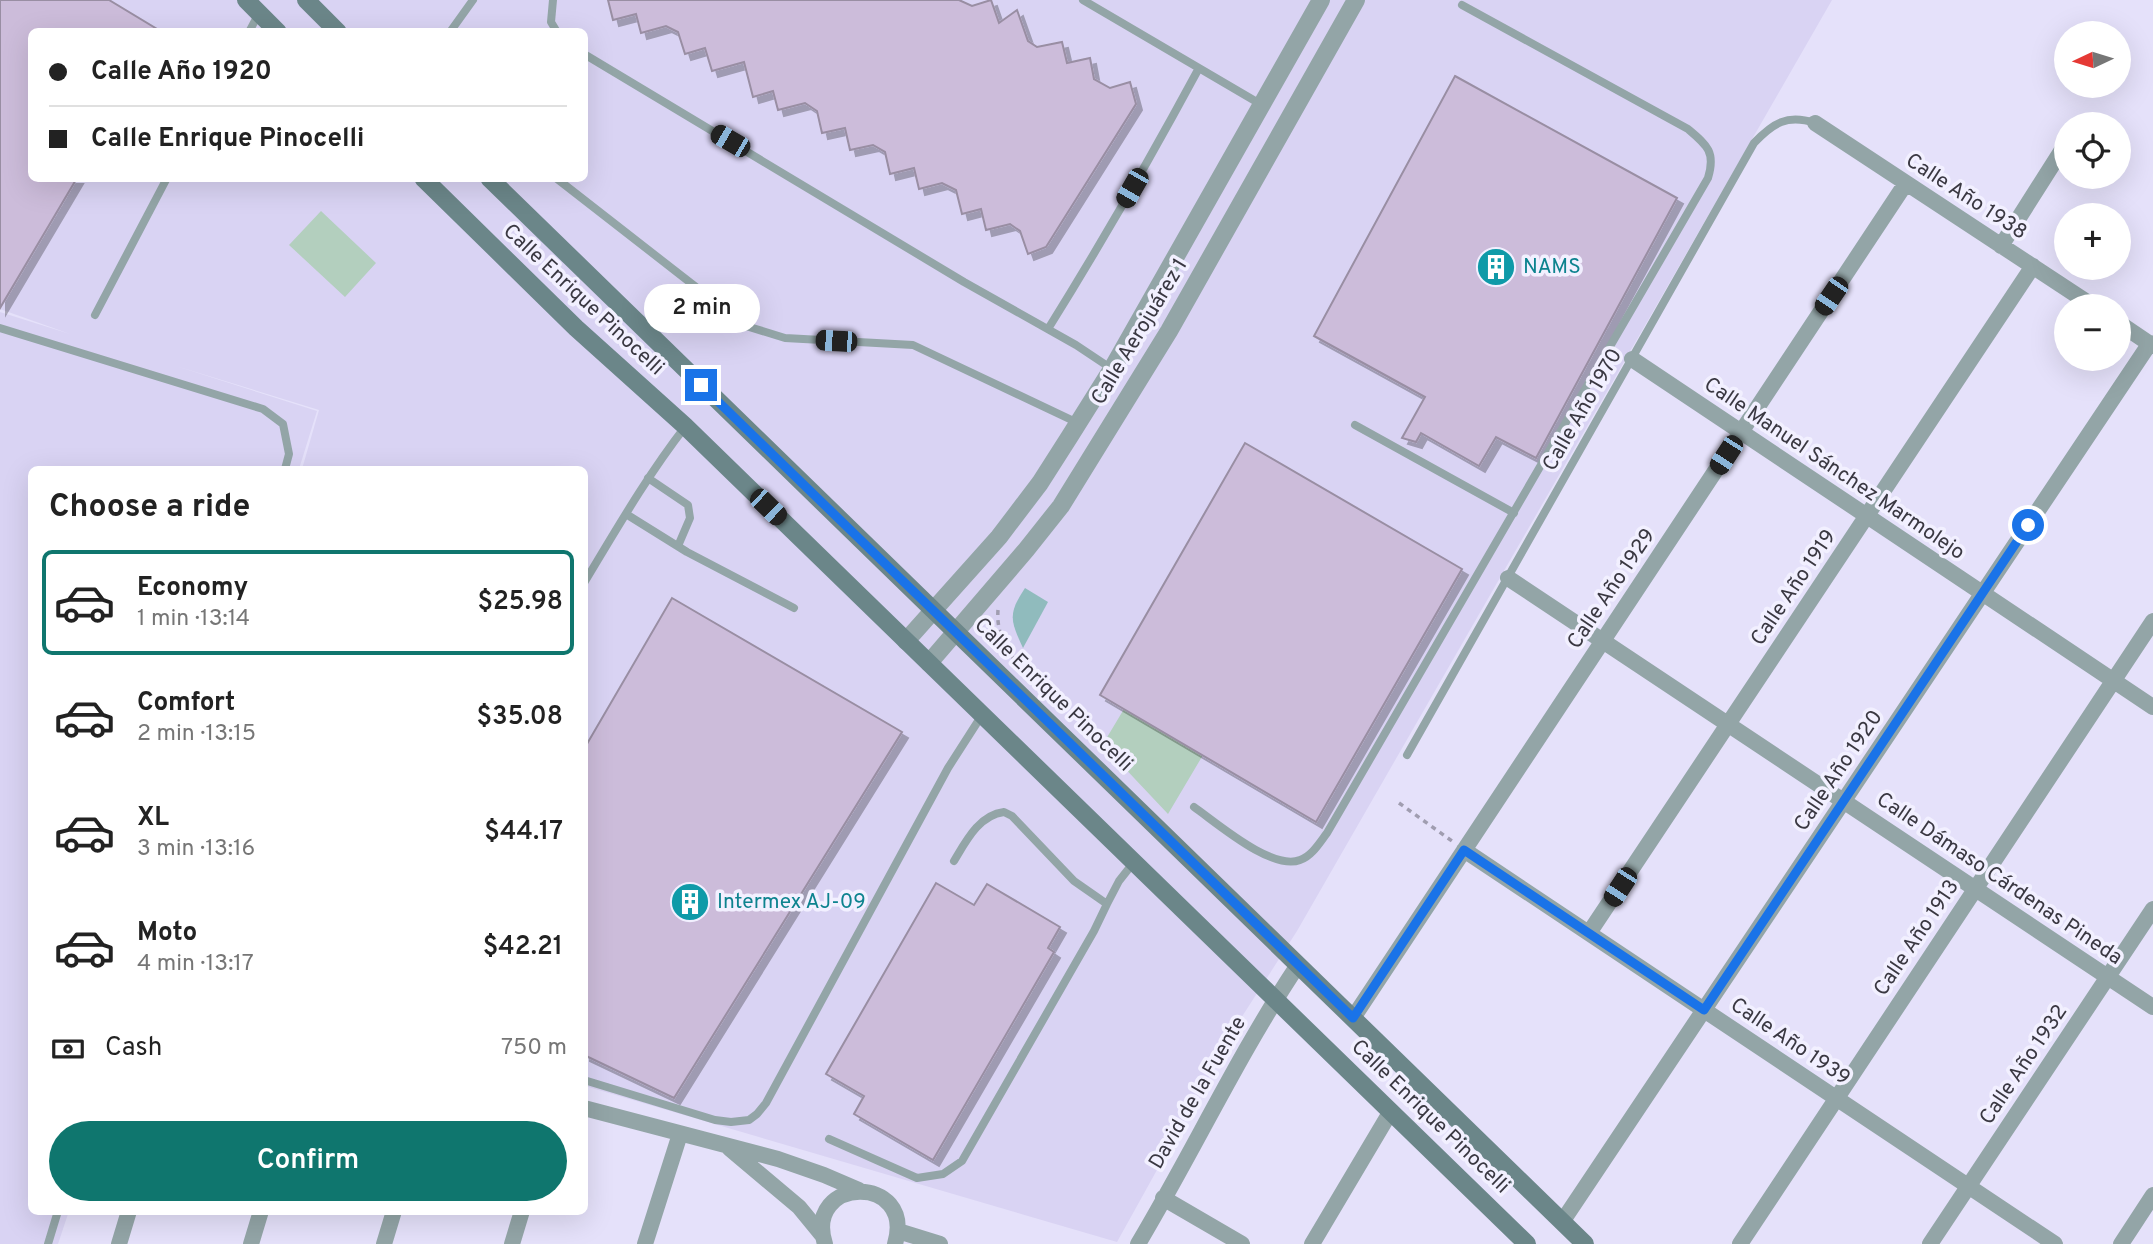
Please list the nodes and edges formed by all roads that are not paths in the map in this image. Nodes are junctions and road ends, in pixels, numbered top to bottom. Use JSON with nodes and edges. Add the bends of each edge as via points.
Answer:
{"nodes":[{"id":1,"x":246,"y":0,"type":"edge"},
{"id":2,"x":306,"y":0,"type":"edge"},
{"id":3,"x":473,"y":0,"type":"edge"},
{"id":4,"x":553,"y":0,"type":"edge"},
{"id":5,"x":1083,"y":0,"type":"edge"},
{"id":6,"x":1321,"y":0,"type":"edge"},
{"id":7,"x":1356,"y":0,"type":"edge"},
{"id":8,"x":1461,"y":5,"type":"dead end"},
{"id":9,"x":259,"y":13,"type":"junction"},
{"id":10,"x":250,"y":28,"type":"edge"},
{"id":11,"x":274,"y":28,"type":"edge"},
{"id":12,"x":334,"y":28,"type":"edge"},
{"id":13,"x":453,"y":28,"type":"edge"},
{"id":14,"x":554,"y":28,"type":"edge"},
{"id":15,"x":588,"y":56,"type":"edge"},
{"id":16,"x":1199,"y":68,"type":"junction"},
{"id":17,"x":1262,"y":105,"type":"junction"},
{"id":18,"x":1815,"y":123,"type":"joint"},
{"id":19,"x":2054,"y":162,"type":"edge"},
{"id":20,"x":165,"y":182,"type":"edge"},
{"id":21,"x":427,"y":182,"type":"edge"},
{"id":22,"x":493,"y":182,"type":"edge"},
{"id":23,"x":561,"y":182,"type":"edge"},
{"id":24,"x":1906,"y":183,"type":"junction"},
{"id":25,"x":2001,"y":246,"type":"junction"},
{"id":26,"x":2033,"y":266,"type":"junction"},
{"id":27,"x":2075,"y":294,"type":"edge"},
{"id":28,"x":95,"y":316,"type":"dead end"},
{"id":29,"x":0,"y":328,"type":"edge"},
{"id":30,"x":1048,"y":329,"type":"junction"},
{"id":31,"x":2131,"y":331,"type":"edge"},
{"id":32,"x":2151,"y":344,"type":"edge"},
{"id":33,"x":1632,"y":359,"type":"junction"},
{"id":34,"x":1112,"y":369,"type":"junction"},
{"id":35,"x":1078,"y":423,"type":"junction"},
{"id":36,"x":1355,"y":425,"type":"dead end"},
{"id":37,"x":685,"y":426,"type":"junction"},
{"id":38,"x":1741,"y":432,"type":"junction"},
{"id":39,"x":286,"y":466,"type":"edge"},
{"id":40,"x":648,"y":478,"type":"junction"},
{"id":41,"x":1514,"y":513,"type":"junction"},
{"id":42,"x":626,"y":514,"type":"junction"},
{"id":43,"x":1867,"y":516,"type":"junction"},
{"id":44,"x":678,"y":546,"type":"junction"},
{"id":45,"x":588,"y":576,"type":"edge"},
{"id":46,"x":1508,"y":578,"type":"junction"},
{"id":47,"x":1983,"y":593,"type":"junction"},
{"id":48,"x":794,"y":608,"type":"dead end"},
{"id":49,"x":933,"y":610,"type":"junction"},
{"id":50,"x":2153,"y":621,"type":"edge"},
{"id":51,"x":956,"y":632,"type":"junction"},
{"id":52,"x":906,"y":641,"type":"junction"},
{"id":53,"x":1603,"y":641,"type":"junction"},
{"id":54,"x":929,"y":663,"type":"junction"},
{"id":55,"x":2113,"y":680,"type":"junction"},
{"id":56,"x":2153,"y":707,"type":"edge"},
{"id":57,"x":982,"y":715,"type":"junction"},
{"id":58,"x":1728,"y":724,"type":"junction"},
{"id":59,"x":1407,"y":755,"type":"dead end"},
{"id":60,"x":1844,"y":801,"type":"junction"},
{"id":61,"x":1194,"y":807,"type":"dead end"},
{"id":62,"x":1464,"y":850,"type":"junction"},
{"id":63,"x":954,"y":861,"type":"dead end"},
{"id":64,"x":1134,"y":862,"type":"junction"},
{"id":65,"x":1975,"y":889,"type":"junction"},
{"id":66,"x":1107,"y":904,"type":"junction"},
{"id":67,"x":2153,"y":909,"type":"edge"},
{"id":68,"x":1589,"y":933,"type":"junction"},
{"id":69,"x":1298,"y":965,"type":"junction"},
{"id":70,"x":2108,"y":977,"type":"junction"},
{"id":71,"x":1275,"y":999,"type":"junction"},
{"id":72,"x":2153,"y":1007,"type":"edge"},
{"id":73,"x":1704,"y":1010,"type":"junction"},
{"id":74,"x":1353,"y":1018,"type":"junction"},
{"id":75,"x":588,"y":1081,"type":"edge"},
{"id":76,"x":1836,"y":1098,"type":"junction"},
{"id":77,"x":588,"y":1109,"type":"edge"},
{"id":78,"x":1391,"y":1111,"type":"junction"},
{"id":79,"x":680,"y":1134,"type":"junction"},
{"id":80,"x":829,"y":1139,"type":"dead end"},
{"id":81,"x":729,"y":1147,"type":"junction"},
{"id":82,"x":1968,"y":1186,"type":"junction"},
{"id":83,"x":859,"y":1191,"type":"junction"},
{"id":84,"x":2153,"y":1195,"type":"edge"},
{"id":85,"x":1163,"y":1198,"type":"junction"},
{"id":86,"x":57,"y":1215,"type":"edge"},
{"id":87,"x":128,"y":1215,"type":"edge"},
{"id":88,"x":260,"y":1215,"type":"edge"},
{"id":89,"x":393,"y":1215,"type":"edge"},
{"id":90,"x":521,"y":1215,"type":"edge"},
{"id":91,"x":1562,"y":1222,"type":"junction"},
{"id":92,"x":896,"y":1237,"type":"edge"},
{"id":93,"x":1509,"y":1237,"type":"edge"},
{"id":94,"x":824,"y":1239,"type":"edge"},
{"id":95,"x":48,"y":1244,"type":"edge"},
{"id":96,"x":119,"y":1244,"type":"edge"},
{"id":97,"x":251,"y":1244,"type":"edge"},
{"id":98,"x":384,"y":1244,"type":"edge"},
{"id":99,"x":512,"y":1244,"type":"edge"},
{"id":100,"x":645,"y":1244,"type":"edge"},
{"id":101,"x":940,"y":1244,"type":"edge"},
{"id":102,"x":1138,"y":1244,"type":"edge"},
{"id":103,"x":1242,"y":1244,"type":"edge"},
{"id":104,"x":1312,"y":1244,"type":"edge"},
{"id":105,"x":1528,"y":1244,"type":"edge"},
{"id":106,"x":1585,"y":1244,"type":"edge"},
{"id":107,"x":1740,"y":1244,"type":"edge"},
{"id":108,"x":1930,"y":1244,"type":"edge"},
{"id":109,"x":2055,"y":1244,"type":"edge"},
{"id":110,"x":2121,"y":1244,"type":"edge"}],
"edges":[{"from":1,"to":9,"type":"main road"},
{"from":2,"to":12,"type":"main road"},
{"from":3,"to":13,"type":"lane"},
{"from":4,"to":14,"type":"lane"},
{"from":5,"to":16,"type":"lane"},
{"from":6,"to":17,"type":"street","name":"Calle Aerojuárez 1"},
{"from":7,"to":51,"type":"street","name":"Calle Aerojuárez 1","via":[[1169,331],[1061,506]]},
{"from":8,"to":41,"type":"lane","via":[[1688,128],[1711,153],[1708,178]]},
{"from":9,"to":10,"type":"lane"},
{"from":9,"to":11,"type":"main road"},
{"from":15,"to":30,"type":"lane"},
{"from":16,"to":17,"type":"lane"},
{"from":16,"to":30,"type":"lane"},
{"from":17,"to":34,"type":"street","name":"Calle Aerojuárez 1"},
{"from":18,"to":24,"type":"street","name":"Calle Año 1938"},
{"from":18,"to":33,"type":"lane","name":"Calle Año 1970","via":[[1800,118],[1782,122],[1754,144]]},
{"from":19,"to":25,"type":"street"},
{"from":20,"to":28,"type":"lane"},
{"from":21,"to":37,"type":"main road","name":"Calle Enrique Pinocelli","via":[[576,328]]},
{"from":22,"to":49,"type":"main road","name":"Calle Enrique Pinocelli"},
{"from":23,"to":35,"type":"lane","via":[[746,326],[785,338],[913,345]]},
{"from":24,"to":25,"type":"street","name":"Calle Año 1938"},
{"from":24,"to":38,"type":"street","name":"Calle Año 1929"},
{"from":25,"to":26,"type":"street","name":"Calle Año 1938"},
{"from":26,"to":27,"type":"street","name":"Calle Año 1938"},
{"from":26,"to":43,"type":"street","name":"Calle Año 1919"},
{"from":29,"to":39,"type":"lane","via":[[263,409],[283,424],[289,454]]},
{"from":30,"to":34,"type":"lane"},
{"from":31,"to":32,"type":"street"},
{"from":32,"to":47,"type":"street","name":"Calle Año 1920"},
{"from":33,"to":38,"type":"street","name":"Calle Manuel Sánchez Marmolejo"},
{"from":33,"to":46,"type":"lane","name":"Calle Año 1970"},
{"from":34,"to":35,"type":"street","name":"Calle Aerojuárez 1"},
{"from":35,"to":49,"type":"street","name":"Calle Aerojuárez 1","via":[[1016,515]]},
{"from":36,"to":41,"type":"lane"},
{"from":37,"to":40,"type":"lane"},
{"from":37,"to":52,"type":"main road","name":"Calle Enrique Pinocelli"},
{"from":38,"to":43,"type":"street","name":"Calle Manuel Sánchez Marmolejo"},
{"from":38,"to":53,"type":"street","name":"Calle Año 1929"},
{"from":40,"to":42,"type":"lane"},
{"from":40,"to":44,"type":"lane","via":[[688,505],[690,518]]},
{"from":41,"to":61,"type":"lane","via":[[1314,850],[1302,860],[1277,861]]},
{"from":42,"to":44,"type":"lane"},
{"from":42,"to":45,"type":"lane"},
{"from":43,"to":47,"type":"street","name":"Calle Manuel Sánchez Marmolejo"},
{"from":43,"to":58,"type":"street","name":"Calle Año 1919"},
{"from":44,"to":48,"type":"lane"},
{"from":46,"to":53,"type":"street","name":"Calle Dámaso Cárdenas Pineda"},
{"from":46,"to":59,"type":"lane","name":"Calle Año 1970"},
{"from":47,"to":55,"type":"street","name":"Calle Manuel Sánchez Marmolejo"},
{"from":47,"to":60,"type":"street","name":"Calle Año 1920"},
{"from":49,"to":51,"type":"main road","name":"Calle Enrique Pinocelli"},
{"from":49,"to":52,"type":"street","name":"Calle Aerojuárez 1"},
{"from":50,"to":55,"type":"street","name":"Calle Año 1913"},
{"from":51,"to":54,"type":"street","name":"Calle Aerojuárez 1"},
{"from":51,"to":69,"type":"main road","name":"Calle Enrique Pinocelli"},
{"from":52,"to":54,"type":"main road","name":"Calle Enrique Pinocelli"},
{"from":53,"to":58,"type":"street","name":"Calle Dámaso Cárdenas Pineda"},
{"from":53,"to":62,"type":"street","name":"Calle Año 1929"},
{"from":54,"to":57,"type":"main road","name":"Calle Enrique Pinocelli"},
{"from":55,"to":56,"type":"street","name":"Calle Manuel Sánchez Marmolejo"},
{"from":55,"to":65,"type":"street","name":"Calle Año 1913"},
{"from":57,"to":64,"type":"main road","name":"Calle Enrique Pinocelli"},
{"from":57,"to":75,"type":"lane","via":[[948,768],[757,1114],[741,1122],[715,1120]]},
{"from":58,"to":60,"type":"street","name":"Calle Dámaso Cárdenas Pineda"},
{"from":58,"to":68,"type":"street","name":"Calle Año 1919"},
{"from":60,"to":65,"type":"street","name":"Calle Dámaso Cárdenas Pineda"},
{"from":60,"to":73,"type":"street","name":"Calle Año 1920"},
{"from":62,"to":68,"type":"street","name":"Calle Año 1939"},
{"from":62,"to":74,"type":"street","name":"Calle Año 1929"},
{"from":63,"to":66,"type":"lane","via":[[979,825],[1004,812],[1074,881]]},
{"from":64,"to":66,"type":"lane"},
{"from":64,"to":71,"type":"main road","name":"Calle Enrique Pinocelli"},
{"from":65,"to":70,"type":"street","name":"Calle Dámaso Cárdenas Pineda"},
{"from":65,"to":76,"type":"street","name":"Calle Año 1913"},
{"from":66,"to":80,"type":"lane","via":[[962,1161],[943,1174],[916,1178]]},
{"from":67,"to":70,"type":"street","name":"Calle Año 1932"},
{"from":68,"to":73,"type":"street","name":"Calle Año 1939"},
{"from":69,"to":71,"type":"street","name":"David de la Fuente"},
{"from":69,"to":74,"type":"main road","name":"Calle Enrique Pinocelli"},
{"from":70,"to":72,"type":"street","name":"Calle Dámaso Cárdenas Pineda"},
{"from":70,"to":82,"type":"street","name":"Calle Año 1932"},
{"from":71,"to":78,"type":"main road","name":"Calle Enrique Pinocelli"},
{"from":71,"to":85,"type":"street","name":"David de la Fuente"},
{"from":73,"to":76,"type":"street","name":"Calle Año 1939"},
{"from":73,"to":91,"type":"street","name":"Calle Año 1920"},
{"from":74,"to":91,"type":"main road","name":"Calle Enrique Pinocelli"},
{"from":76,"to":82,"type":"street","name":"Calle Año 1939"},
{"from":76,"to":107,"type":"street","name":"Calle Año 1913"},
{"from":77,"to":79,"type":"street"},
{"from":78,"to":93,"type":"main road","name":"Calle Enrique Pinocelli"},
{"from":78,"to":104,"type":"street"},
{"from":79,"to":81,"type":"street"},
{"from":79,"to":100,"type":"street"},
{"from":81,"to":83,"type":"street","via":[[778,1159]]},
{"from":81,"to":94,"type":"street","via":[[799,1207]]},
{"from":82,"to":108,"type":"street","name":"Calle Año 1932"},
{"from":82,"to":109,"type":"street","name":"Calle Año 1939"},
{"from":83,"to":92,"type":"street","via":[[883,1198],[891,1207],[897,1218]]},
{"from":83,"to":94,"type":"street","via":[[846,1193],[827,1209],[822,1222]]},
{"from":84,"to":110,"type":"street"},
{"from":85,"to":102,"type":"street","name":"David de la Fuente"},
{"from":85,"to":103,"type":"street"},
{"from":86,"to":95,"type":"lane"},
{"from":87,"to":96,"type":"street"},
{"from":88,"to":97,"type":"street"},
{"from":89,"to":98,"type":"street"},
{"from":90,"to":99,"type":"street"},
{"from":91,"to":106,"type":"main road","name":"Calle Enrique Pinocelli"},
{"from":92,"to":101,"type":"street"},
{"from":93,"to":105,"type":"main road","name":"Calle Enrique Pinocelli"}]}
